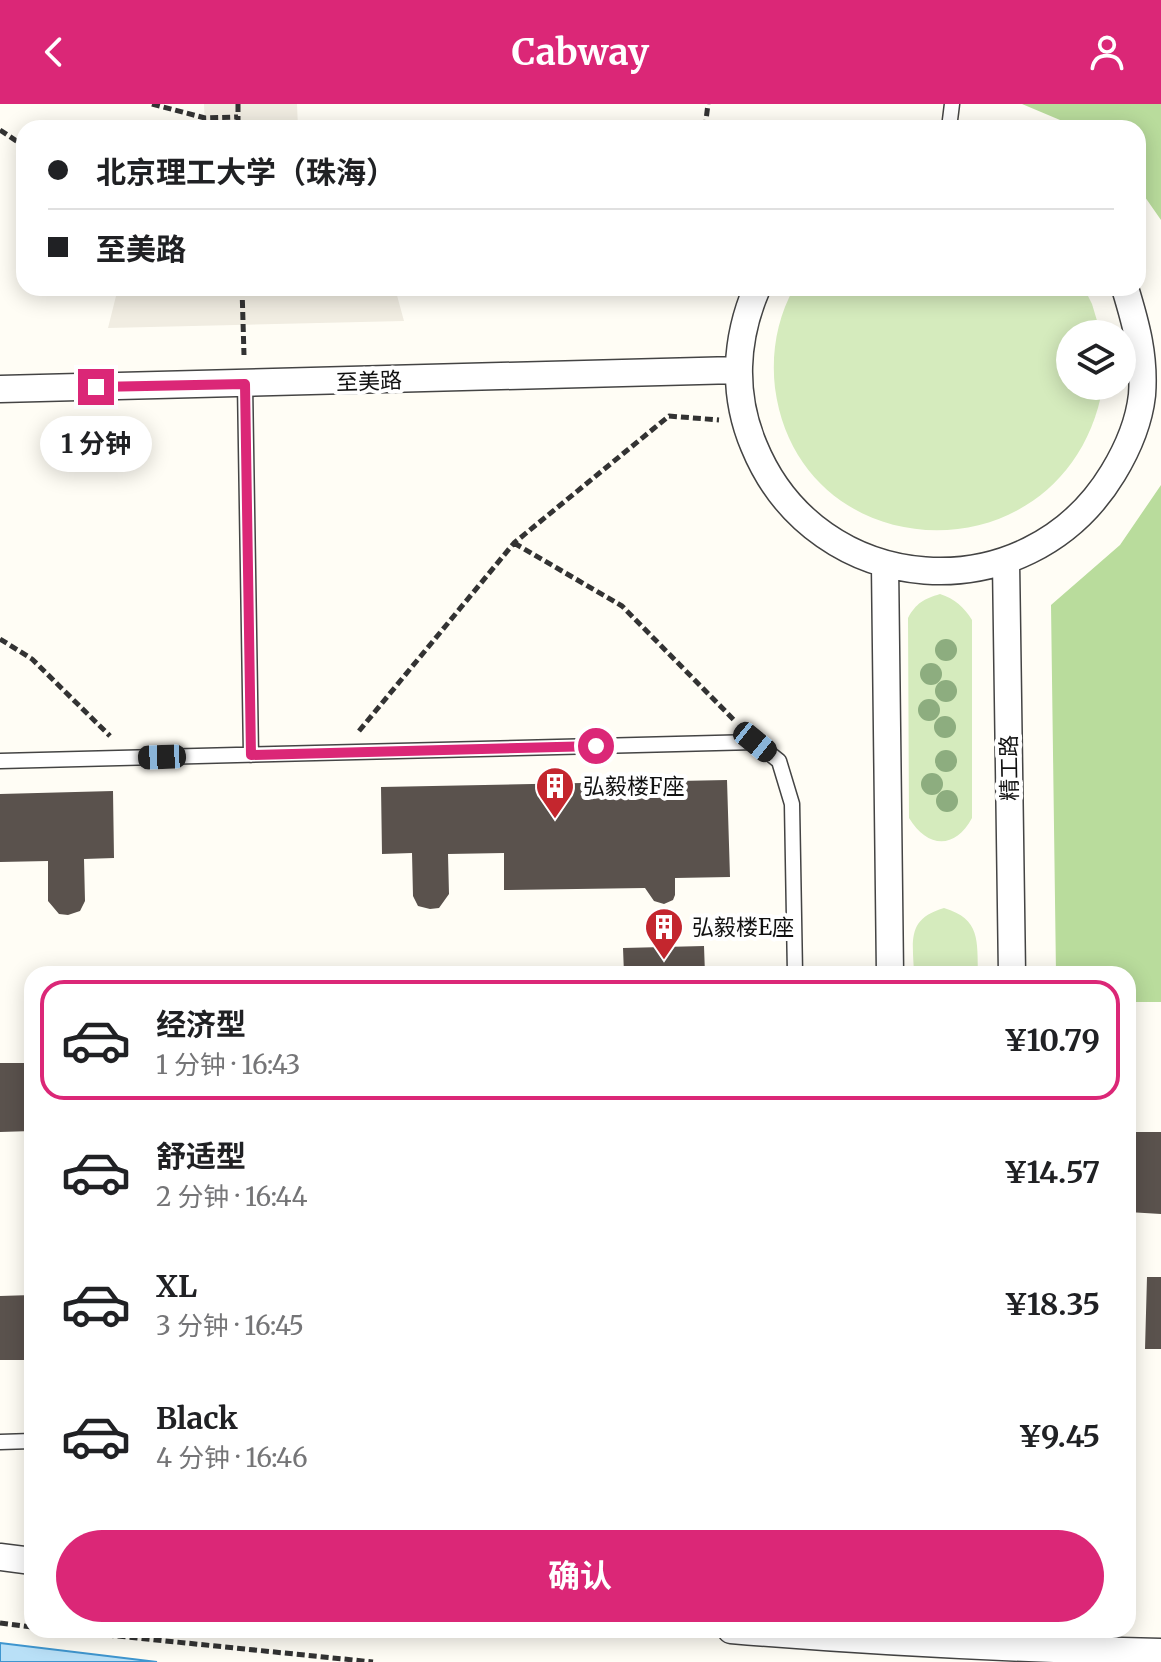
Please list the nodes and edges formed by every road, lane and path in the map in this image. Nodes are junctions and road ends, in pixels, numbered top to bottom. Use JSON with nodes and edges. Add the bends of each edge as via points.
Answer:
{"nodes":[{"id":1,"x":152,"y":104,"type":"edge"},
{"id":2,"x":238,"y":104,"type":"edge"},
{"id":3,"x":238,"y":117,"type":"joint"},
{"id":4,"x":242,"y":296,"type":"edge"},
{"id":5,"x":754,"y":296,"type":"edge"},
{"id":6,"x":1127,"y":296,"type":"edge"},
{"id":7,"x":737,"y":370,"type":"junction"},
{"id":8,"x":245,"y":384,"type":"junction"},
{"id":9,"x":0,"y":389,"type":"edge"},
{"id":10,"x":744,"y":422,"type":"junction"},
{"id":11,"x":514,"y":543,"type":"junction"},
{"id":12,"x":1006,"y":562,"type":"junction"},
{"id":13,"x":885,"y":565,"type":"junction"},
{"id":14,"x":0,"y":639,"type":"edge"},
{"id":15,"x":755,"y":742,"type":"junction"},
{"id":16,"x":342,"y":752,"type":"junction"},
{"id":17,"x":251,"y":755,"type":"junction"},
{"id":18,"x":132,"y":758,"type":"junction"},
{"id":19,"x":0,"y":761,"type":"edge"},
{"id":20,"x":795,"y":966,"type":"edge"},
{"id":21,"x":890,"y":966,"type":"edge"},
{"id":22,"x":1012,"y":966,"type":"edge"},
{"id":23,"x":24,"y":1441,"type":"edge"},
{"id":24,"x":0,"y":1442,"type":"edge"},
{"id":25,"x":0,"y":1557,"type":"edge"},
{"id":26,"x":24,"y":1560,"type":"edge"},
{"id":27,"x":0,"y":1623,"type":"edge"},
{"id":28,"x":24,"y":1626,"type":"edge"},
{"id":29,"x":137,"y":1638,"type":"edge"},
{"id":30,"x":820,"y":1638,"type":"edge"},
{"id":31,"x":897,"y":1645,"type":"edge"},
{"id":32,"x":1021,"y":1647,"type":"edge"},
{"id":33,"x":1161,"y":1652,"type":"edge"},
{"id":34,"x":373,"y":1662,"type":"edge"}],
"edges":[{"from":1,"to":3,"type":"path","via":[[205,118]]},
{"from":2,"to":3,"type":"path"},
{"from":4,"to":8,"type":"path"},
{"from":5,"to":7,"type":"street","via":[[744,318]]},
{"from":6,"to":12,"type":"street","via":[[1141,340],[1142,396],[1127,450],[1098,498],[1056,536]]},
{"from":7,"to":8,"type":"street","name":"至美路"},
{"from":7,"to":10,"type":"street"},
{"from":8,"to":9,"type":"street","name":"至美路"},
{"from":8,"to":17,"type":"lane"},
{"from":10,"to":11,"type":"path","via":[[669,416]]},
{"from":10,"to":13,"type":"street","via":[[764,471],[795,513],[837,545]]},
{"from":11,"to":15,"type":"path","via":[[622,606]]},
{"from":11,"to":16,"type":"path"},
{"from":12,"to":13,"type":"street","via":[[926,572]]},
{"from":12,"to":22,"type":"street","name":"精工路"},
{"from":13,"to":21,"type":"street"},
{"from":14,"to":18,"type":"path","via":[[32,659]]},
{"from":15,"to":16,"type":"lane"},
{"from":15,"to":20,"type":"lane","via":[[779,761],[792,804]]},
{"from":16,"to":17,"type":"lane"},
{"from":17,"to":18,"type":"lane"},
{"from":18,"to":19,"type":"lane"},
{"from":23,"to":24,"type":"lane"},
{"from":25,"to":26,"type":"street"},
{"from":27,"to":28,"type":"path"},
{"from":29,"to":34,"type":"path"},
{"from":30,"to":31,"type":"street"},
{"from":31,"to":32,"type":"street"},
{"from":32,"to":33,"type":"street"}]}
